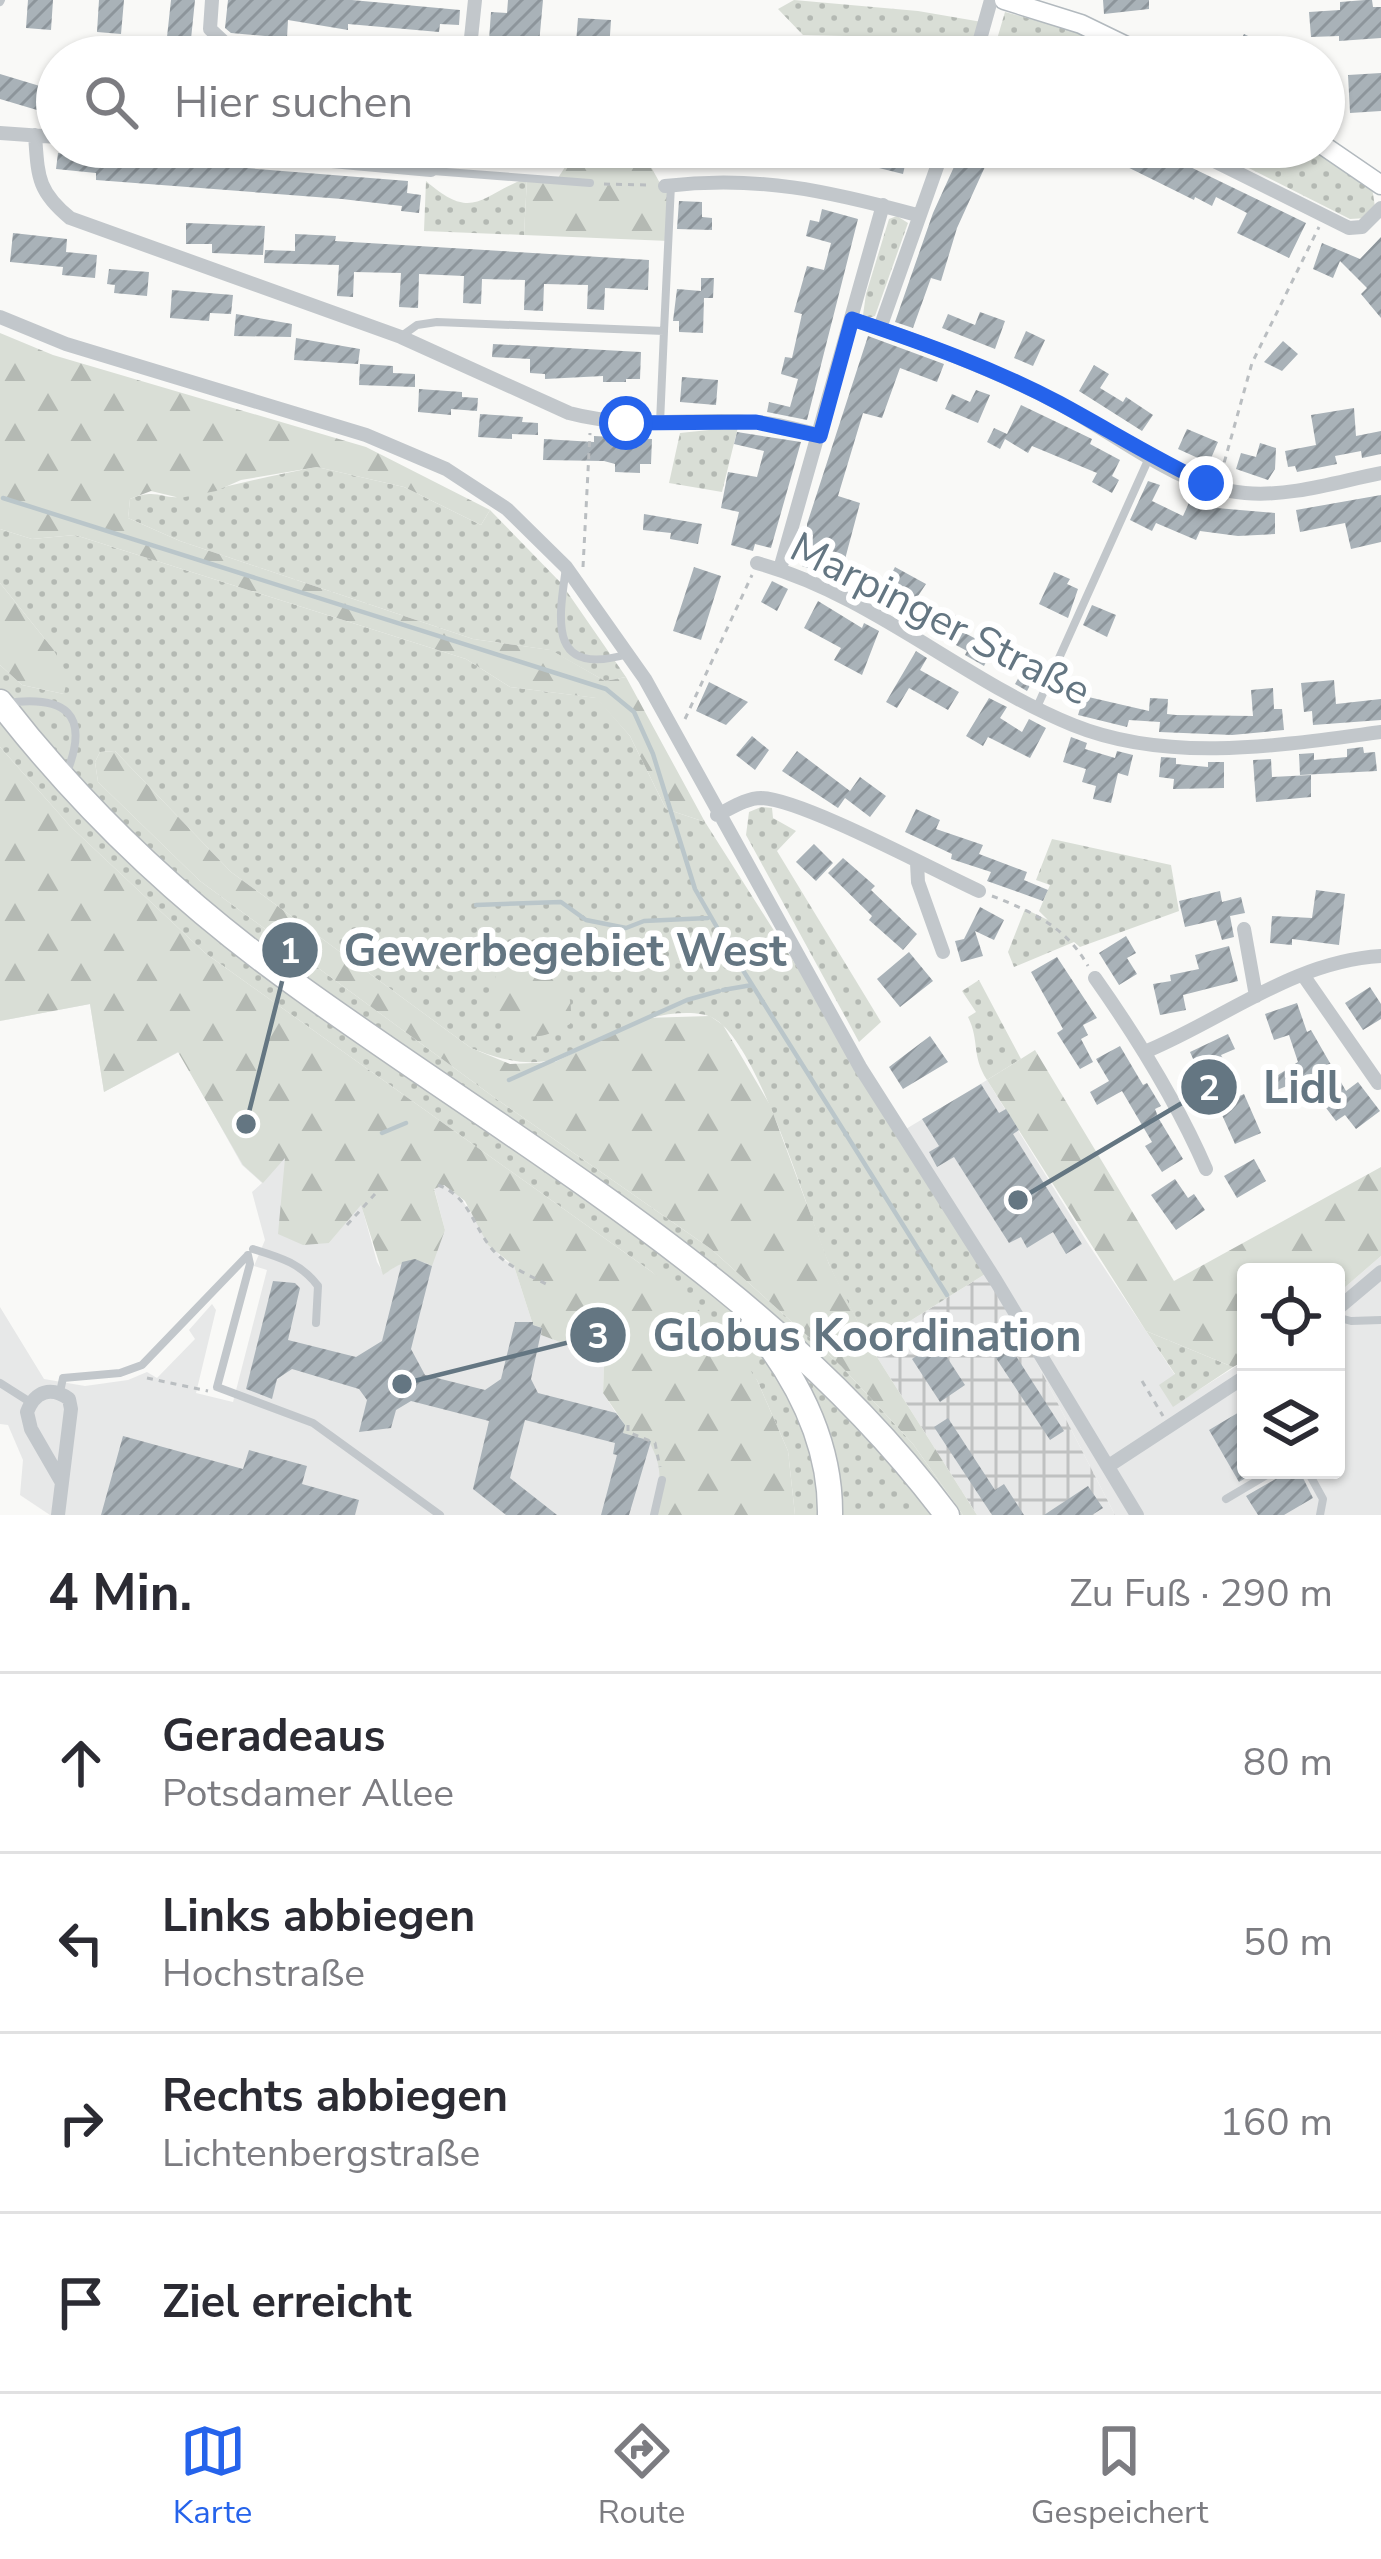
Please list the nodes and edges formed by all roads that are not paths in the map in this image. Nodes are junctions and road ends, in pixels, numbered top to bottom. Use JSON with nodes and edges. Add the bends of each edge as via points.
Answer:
{"nodes":[{"id":1,"x":212,"y":0,"type":"edge"},
{"id":2,"x":475,"y":0,"type":"edge"},
{"id":3,"x":991,"y":0,"type":"edge"},
{"id":4,"x":1004,"y":0,"type":"edge"},
{"id":5,"x":217,"y":36,"type":"edge"},
{"id":6,"x":471,"y":36,"type":"edge"},
{"id":7,"x":983,"y":36,"type":"edge"},
{"id":8,"x":1106,"y":36,"type":"edge"},
{"id":9,"x":0,"y":133,"type":"edge"},
{"id":10,"x":35,"y":135,"type":"joint"},
{"id":11,"x":36,"y":148,"type":"edge"},
{"id":12,"x":1345,"y":160,"type":"edge"},
{"id":13,"x":38,"y":168,"type":"edge"},
{"id":14,"x":409,"y":168,"type":"edge"},
{"id":15,"x":936,"y":168,"type":"edge"},
{"id":16,"x":1227,"y":168,"type":"edge"},
{"id":17,"x":431,"y":170,"type":"joint"},
{"id":18,"x":590,"y":184,"type":"road end"},
{"id":19,"x":668,"y":185,"type":"joint"},
{"id":20,"x":1381,"y":185,"type":"edge"},
{"id":21,"x":883,"y":205,"type":"junction"},
{"id":22,"x":1381,"y":208,"type":"edge"},
{"id":23,"x":917,"y":214,"type":"junction"},
{"id":24,"x":0,"y":317,"type":"edge"},
{"id":25,"x":852,"y":319,"type":"junction"},
{"id":26,"x":880,"y":328,"type":"junction"},
{"id":27,"x":664,"y":331,"type":"junction"},
{"id":28,"x":401,"y":337,"type":"junction"},
{"id":29,"x":660,"y":424,"type":"junction"},
{"id":30,"x":820,"y":436,"type":"junction"},
{"id":31,"x":1149,"y":457,"type":"junction"},
{"id":32,"x":1381,"y":473,"type":"edge"},
{"id":33,"x":757,"y":563,"type":"road end"},
{"id":34,"x":566,"y":567,"type":"junction"},
{"id":35,"x":780,"y":569,"type":"junction"},
{"id":36,"x":628,"y":654,"type":"junction"},
{"id":37,"x":1,"y":703,"type":"edge"},
{"id":38,"x":1036,"y":708,"type":"junction"},
{"id":39,"x":1381,"y":732,"type":"edge"},
{"id":40,"x":64,"y":779,"type":"junction"},
{"id":41,"x":717,"y":815,"type":"junction"},
{"id":42,"x":917,"y":862,"type":"junction"},
{"id":43,"x":979,"y":891,"type":"road end"},
{"id":44,"x":1244,"y":929,"type":"dead end"},
{"id":45,"x":943,"y":952,"type":"dead end"},
{"id":46,"x":1381,"y":956,"type":"edge"},
{"id":47,"x":1303,"y":975,"type":"junction"},
{"id":48,"x":1095,"y":978,"type":"road end"},
{"id":49,"x":1256,"y":996,"type":"junction"},
{"id":50,"x":1147,"y":1051,"type":"junction"},
{"id":51,"x":1378,"y":1083,"type":"dead end"},
{"id":52,"x":1206,"y":1169,"type":"dead end"},
{"id":53,"x":253,"y":1249,"type":"dead end"},
{"id":54,"x":698,"y":1267,"type":"junction"},
{"id":55,"x":1381,"y":1272,"type":"edge"},
{"id":56,"x":1345,"y":1305,"type":"edge"},
{"id":57,"x":1345,"y":1318,"type":"edge"},
{"id":58,"x":1381,"y":1320,"type":"edge"},
{"id":59,"x":316,"y":1323,"type":"dead end"},
{"id":60,"x":1237,"y":1382,"type":"edge"},
{"id":61,"x":0,"y":1384,"type":"edge"},
{"id":62,"x":60,"y":1392,"type":"junction"},
{"id":63,"x":30,"y":1402,"type":"junction"},
{"id":64,"x":1109,"y":1466,"type":"junction"},
{"id":65,"x":1260,"y":1479,"type":"edge"},
{"id":66,"x":1312,"y":1479,"type":"edge"},
{"id":67,"x":662,"y":1480,"type":"road end"},
{"id":68,"x":61,"y":1481,"type":"junction"},
{"id":69,"x":1226,"y":1499,"type":"dead end"},
{"id":70,"x":58,"y":1515,"type":"edge"},
{"id":71,"x":439,"y":1515,"type":"edge"},
{"id":72,"x":654,"y":1515,"type":"edge"},
{"id":73,"x":830,"y":1515,"type":"edge"},
{"id":74,"x":947,"y":1515,"type":"edge"},
{"id":75,"x":1137,"y":1515,"type":"edge"},
{"id":76,"x":1320,"y":1515,"type":"edge"}],
"edges":[{"from":1,"to":5,"type":"street","via":[[210,29]]},
{"from":2,"to":6,"type":"street"},
{"from":3,"to":7,"type":"street"},
{"from":4,"to":8,"type":"main road"},
{"from":9,"to":10,"type":"street"},
{"from":10,"to":11,"type":"street"},
{"from":12,"to":20,"type":"main road"},
{"from":13,"to":28,"type":"street","via":[[46,199],[70,218]]},
{"from":14,"to":17,"type":"street"},
{"from":15,"to":23,"type":"street"},
{"from":16,"to":22,"type":"street","via":[[1349,228]]},
{"from":17,"to":18,"type":"lane"},
{"from":19,"to":21,"type":"street","via":[[763,181]]},
{"from":19,"to":27,"type":"lane"},
{"from":21,"to":23,"type":"street"},
{"from":21,"to":25,"type":"street"},
{"from":23,"to":26,"type":"street"},
{"from":24,"to":34,"type":"street","via":[[366,435],[446,470],[507,509]]},
{"from":25,"to":26,"type":"street"},
{"from":25,"to":30,"type":"street"},
{"from":26,"to":31,"type":"street","via":[[1006,377]]},
{"from":27,"to":28,"type":"lane","via":[[437,322]]},
{"from":27,"to":29,"type":"lane"},
{"from":28,"to":29,"type":"street","via":[[554,407]]},
{"from":29,"to":30,"type":"street","via":[[756,422]]},
{"from":30,"to":35,"type":"street"},
{"from":31,"to":32,"type":"street","via":[[1217,488],[1280,495]]},
{"from":31,"to":38,"type":"lane"},
{"from":33,"to":35,"type":"street","name":"Marpinger Straße"},
{"from":34,"to":36,"type":"street"},
{"from":34,"to":36,"type":"lane","via":[[560,638],[588,659]]},
{"from":35,"to":38,"type":"street","name":"Marpinger Straße"},
{"from":36,"to":41,"type":"street"},
{"from":37,"to":40,"type":"highway"},
{"from":37,"to":40,"type":"lane","via":[[45,704],[74,717],[76,748]]},
{"from":38,"to":39,"type":"street","name":"Marpinger Straße","via":[[1117,737],[1205,747]]},
{"from":40,"to":54,"type":"highway","via":[[180,892],[298,987]]},
{"from":41,"to":42,"type":"street","via":[[766,798]]},
{"from":41,"to":64,"type":"street","via":[[860,1067]]},
{"from":42,"to":43,"type":"street"},
{"from":42,"to":45,"type":"street"},
{"from":44,"to":49,"type":"street"},
{"from":46,"to":47,"type":"street"},
{"from":47,"to":49,"type":"street"},
{"from":47,"to":51,"type":"street"},
{"from":48,"to":50,"type":"street"},
{"from":49,"to":50,"type":"street"},
{"from":50,"to":52,"type":"street"},
{"from":53,"to":59,"type":"lane","via":[[308,1272],[318,1286]]},
{"from":54,"to":73,"type":"highway","via":[[764,1337],[810,1412],[827,1468]]},
{"from":54,"to":74,"type":"highway","via":[[828,1380]]},
{"from":55,"to":56,"type":"street"},
{"from":57,"to":58,"type":"lane"},
{"from":60,"to":64,"type":"street"},
{"from":61,"to":63,"type":"lane"},
{"from":62,"to":63,"type":"street","via":[[46,1390]]},
{"from":62,"to":68,"type":"street","via":[[70,1409]]},
{"from":62,"to":71,"type":"lane","via":[[63,1378],[120,1373],[162,1347],[248,1255],[218,1387],[313,1423]]},
{"from":63,"to":68,"type":"street","via":[[31,1429]]},
{"from":64,"to":75,"type":"street"},
{"from":65,"to":69,"type":"lane"},
{"from":66,"to":76,"type":"lane"},
{"from":67,"to":72,"type":"lane"},
{"from":68,"to":70,"type":"street"}]}
